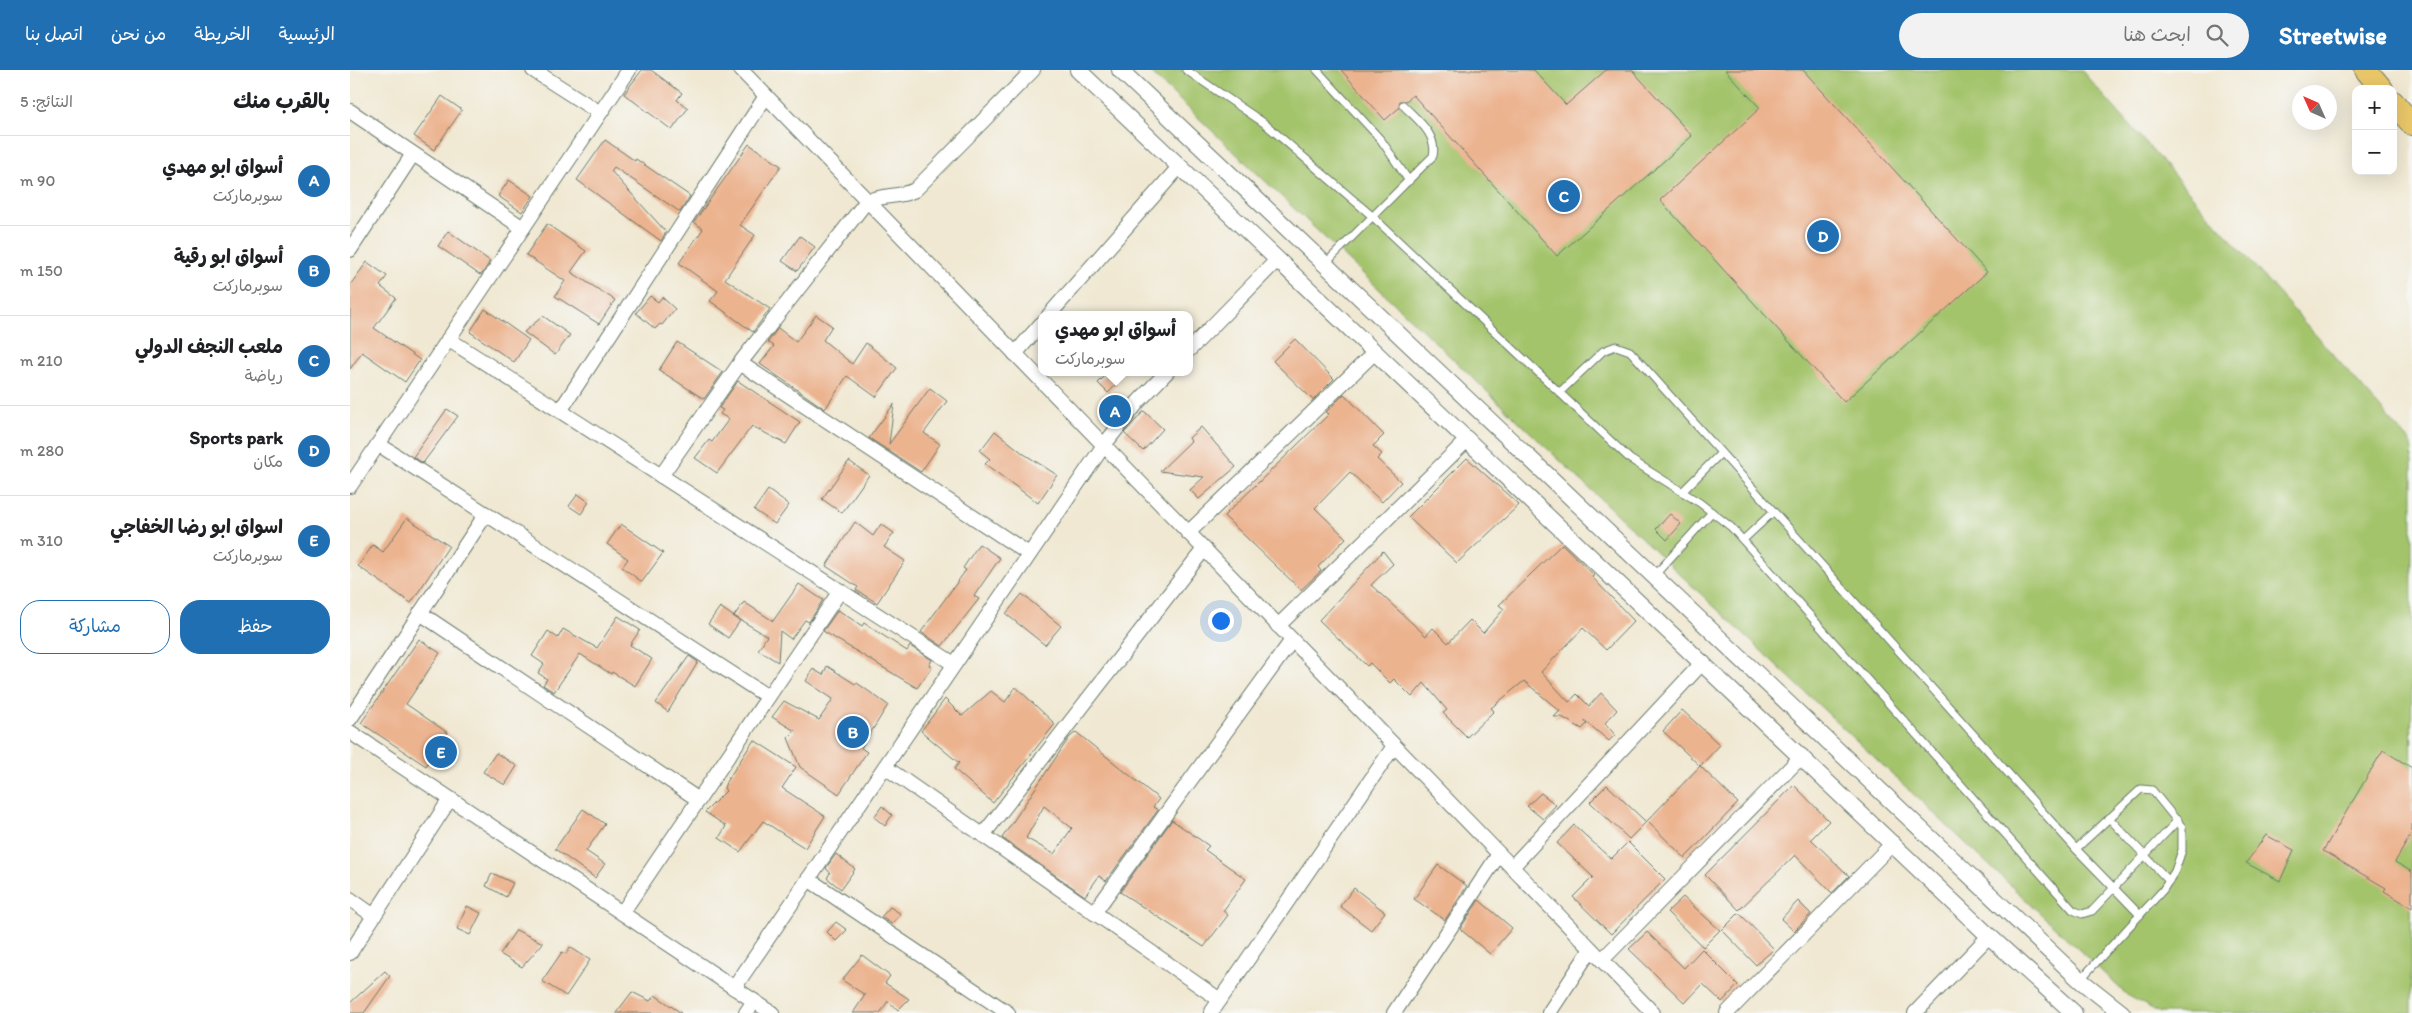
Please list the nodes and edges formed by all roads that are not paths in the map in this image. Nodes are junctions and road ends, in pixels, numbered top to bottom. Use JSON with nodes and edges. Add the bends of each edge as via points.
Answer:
{"nodes":[{"id":1,"x":533,"y":70,"type":"edge"},
{"id":2,"x":629,"y":70,"type":"edge"},
{"id":3,"x":741,"y":70,"type":"edge"},
{"id":4,"x":1034,"y":70,"type":"edge"},
{"id":5,"x":1078,"y":70,"type":"edge"},
{"id":6,"x":1120,"y":70,"type":"edge"},
{"id":7,"x":1186,"y":70,"type":"edge"},
{"id":8,"x":1203,"y":70,"type":"edge"},
{"id":9,"x":1317,"y":70,"type":"edge"},
{"id":10,"x":2366,"y":70,"type":"edge"},
{"id":11,"x":1196,"y":77,"type":"junction"},
{"id":12,"x":2379,"y":85,"type":"edge"},
{"id":13,"x":766,"y":96,"type":"junction"},
{"id":14,"x":1402,"y":105,"type":"dead end"},
{"id":15,"x":2397,"y":107,"type":"edge"},
{"id":16,"x":350,"y":111,"type":"edge"},
{"id":17,"x":600,"y":113,"type":"junction"},
{"id":18,"x":2412,"y":124,"type":"edge"},
{"id":19,"x":413,"y":154,"type":"junction"},
{"id":20,"x":1179,"y":167,"type":"junction"},
{"id":21,"x":1409,"y":181,"type":"junction"},
{"id":22,"x":866,"y":202,"type":"junction"},
{"id":23,"x":1372,"y":216,"type":"junction"},
{"id":24,"x":523,"y":228,"type":"junction"},
{"id":25,"x":350,"y":250,"type":"edge"},
{"id":26,"x":1277,"y":260,"type":"junction"},
{"id":27,"x":1325,"y":264,"type":"junction"},
{"id":28,"x":1053,"y":311,"type":"edge"},
{"id":29,"x":1038,"y":327,"type":"edge"},
{"id":30,"x":448,"y":339,"type":"junction"},
{"id":31,"x":1193,"y":346,"type":"edge"},
{"id":32,"x":1376,"y":352,"type":"junction"},
{"id":33,"x":1015,"y":354,"type":"junction"},
{"id":34,"x":740,"y":363,"type":"junction"},
{"id":35,"x":1163,"y":376,"type":"edge"},
{"id":36,"x":1560,"y":392,"type":"junction"},
{"id":37,"x":560,"y":411,"type":"junction"},
{"id":38,"x":1468,"y":439,"type":"junction"},
{"id":39,"x":378,"y":444,"type":"junction"},
{"id":40,"x":1104,"y":445,"type":"junction"},
{"id":41,"x":1721,"y":453,"type":"junction"},
{"id":42,"x":661,"y":476,"type":"junction"},
{"id":43,"x":350,"y":486,"type":"edge"},
{"id":44,"x":1682,"y":492,"type":"junction"},
{"id":45,"x":1712,"y":512,"type":"junction"},
{"id":46,"x":1773,"y":512,"type":"junction"},
{"id":47,"x":486,"y":514,"type":"junction"},
{"id":48,"x":1188,"y":533,"type":"junction"},
{"id":49,"x":1743,"y":540,"type":"junction"},
{"id":50,"x":1204,"y":548,"type":"junction"},
{"id":51,"x":1029,"y":554,"type":"junction"},
{"id":52,"x":1654,"y":576,"type":"junction"},
{"id":53,"x":840,"y":591,"type":"junction"},
{"id":54,"x":420,"y":613,"type":"junction"},
{"id":55,"x":1278,"y":626,"type":"junction"},
{"id":56,"x":1292,"y":640,"type":"junction"},
{"id":57,"x":1704,"y":662,"type":"junction"},
{"id":58,"x":954,"y":664,"type":"junction"},
{"id":59,"x":768,"y":697,"type":"junction"},
{"id":60,"x":350,"y":719,"type":"edge"},
{"id":61,"x":350,"y":732,"type":"edge"},
{"id":62,"x":1394,"y":746,"type":"junction"},
{"id":63,"x":1802,"y":756,"type":"junction"},
{"id":64,"x":885,"y":767,"type":"junction"},
{"id":65,"x":450,"y":799,"type":"junction"},
{"id":66,"x":699,"y":800,"type":"junction"},
{"id":67,"x":2109,"y":818,"type":"junction"},
{"id":68,"x":2178,"y":820,"type":"junction"},
{"id":69,"x":983,"y":836,"type":"junction"},
{"id":70,"x":1893,"y":844,"type":"junction"},
{"id":71,"x":2076,"y":849,"type":"junction"},
{"id":72,"x":1499,"y":854,"type":"junction"},
{"id":73,"x":2144,"y":855,"type":"junction"},
{"id":74,"x":1512,"y":867,"type":"junction"},
{"id":75,"x":808,"y":879,"type":"junction"},
{"id":76,"x":2169,"y":881,"type":"junction"},
{"id":77,"x":2114,"y":888,"type":"junction"},
{"id":78,"x":350,"y":899,"type":"edge"},
{"id":79,"x":622,"y":913,"type":"junction"},
{"id":80,"x":1094,"y":913,"type":"junction"},
{"id":81,"x":2140,"y":915,"type":"junction"},
{"id":82,"x":374,"y":916,"type":"junction"},
{"id":83,"x":1989,"y":936,"type":"junction"},
{"id":84,"x":1591,"y":949,"type":"junction"},
{"id":85,"x":350,"y":954,"type":"edge"},
{"id":86,"x":1602,"y":960,"type":"junction"},
{"id":87,"x":2080,"y":980,"type":"junction"},
{"id":88,"x":734,"y":988,"type":"junction"},
{"id":89,"x":1220,"y":1000,"type":"junction"},
{"id":90,"x":750,"y":1007,"type":"edge"},
{"id":91,"x":772,"y":1013,"type":"edge"},
{"id":92,"x":1008,"y":1013,"type":"edge"},
{"id":93,"x":1211,"y":1013,"type":"edge"},
{"id":94,"x":1394,"y":1013,"type":"edge"},
{"id":95,"x":1549,"y":1013,"type":"edge"},
{"id":96,"x":1653,"y":1013,"type":"edge"},
{"id":97,"x":1727,"y":1013,"type":"edge"},
{"id":98,"x":1914,"y":1013,"type":"edge"},
{"id":99,"x":2074,"y":1013,"type":"edge"},
{"id":100,"x":2122,"y":1013,"type":"edge"}],
"edges":[{"from":1,"to":17,"type":"street"},
{"from":2,"to":17,"type":"street"},
{"from":3,"to":13,"type":"street"},
{"from":4,"to":22,"type":"street","via":[[915,190]]},
{"from":5,"to":20,"type":"street"},
{"from":6,"to":27,"type":"street"},
{"from":7,"to":11,"type":"lane"},
{"from":8,"to":11,"type":"lane"},
{"from":9,"to":21,"type":"lane","via":[[1381,140]]},
{"from":10,"to":12,"type":"highway"},
{"from":11,"to":23,"type":"lane","via":[[1264,124]]},
{"from":13,"to":22,"type":"street"},
{"from":13,"to":37,"type":"street"},
{"from":14,"to":21,"type":"lane","via":[[1431,136],[1434,149],[1429,162]]},
{"from":15,"to":18,"type":"highway"},
{"from":16,"to":19,"type":"street"},
{"from":17,"to":24,"type":"street"},
{"from":19,"to":24,"type":"street"},
{"from":19,"to":25,"type":"street"},
{"from":20,"to":26,"type":"street"},
{"from":20,"to":28,"type":"street"},
{"from":21,"to":23,"type":"lane"},
{"from":22,"to":33,"type":"street"},
{"from":22,"to":34,"type":"street"},
{"from":23,"to":27,"type":"lane"},
{"from":23,"to":36,"type":"lane"},
{"from":24,"to":30,"type":"street"},
{"from":26,"to":31,"type":"street"},
{"from":26,"to":32,"type":"street"},
{"from":27,"to":52,"type":"street"},
{"from":29,"to":33,"type":"street"},
{"from":30,"to":37,"type":"street"},
{"from":30,"to":39,"type":"street"},
{"from":32,"to":38,"type":"street"},
{"from":32,"to":48,"type":"street"},
{"from":33,"to":40,"type":"street"},
{"from":34,"to":42,"type":"street"},
{"from":34,"to":51,"type":"street"},
{"from":35,"to":40,"type":"street"},
{"from":36,"to":41,"type":"lane","via":[[1602,351],[1609,347],[1624,348]]},
{"from":36,"to":44,"type":"lane","via":[[1630,459]]},
{"from":37,"to":42,"type":"street"},
{"from":38,"to":55,"type":"street"},
{"from":38,"to":57,"type":"street"},
{"from":39,"to":43,"type":"street"},
{"from":39,"to":47,"type":"street"},
{"from":40,"to":48,"type":"street"},
{"from":40,"to":51,"type":"street"},
{"from":41,"to":44,"type":"lane"},
{"from":41,"to":46,"type":"lane"},
{"from":42,"to":53,"type":"street"},
{"from":44,"to":45,"type":"lane"},
{"from":45,"to":49,"type":"lane"},
{"from":45,"to":52,"type":"lane"},
{"from":46,"to":49,"type":"lane"},
{"from":46,"to":71,"type":"lane"},
{"from":47,"to":54,"type":"street"},
{"from":47,"to":59,"type":"street"},
{"from":48,"to":50,"type":"street"},
{"from":49,"to":77,"type":"lane","via":[[2073,910],[2082,914],[2092,911]]},
{"from":50,"to":55,"type":"street"},
{"from":50,"to":69,"type":"street"},
{"from":51,"to":58,"type":"street"},
{"from":52,"to":87,"type":"street"},
{"from":53,"to":58,"type":"street"},
{"from":53,"to":59,"type":"street"},
{"from":54,"to":60,"type":"street"},
{"from":54,"to":66,"type":"street"},
{"from":55,"to":56,"type":"street"},
{"from":56,"to":62,"type":"street"},
{"from":56,"to":80,"type":"street"},
{"from":57,"to":63,"type":"street"},
{"from":57,"to":74,"type":"street"},
{"from":58,"to":64,"type":"street"},
{"from":59,"to":66,"type":"street"},
{"from":61,"to":65,"type":"street"},
{"from":62,"to":72,"type":"street"},
{"from":62,"to":89,"type":"street"},
{"from":63,"to":70,"type":"street"},
{"from":63,"to":86,"type":"street"},
{"from":64,"to":69,"type":"street"},
{"from":64,"to":75,"type":"street"},
{"from":65,"to":79,"type":"street"},
{"from":65,"to":82,"type":"street"},
{"from":66,"to":79,"type":"street"},
{"from":67,"to":68,"type":"lane","via":[[2145,788],[2152,790]]},
{"from":67,"to":71,"type":"lane"},
{"from":67,"to":73,"type":"lane"},
{"from":68,"to":73,"type":"lane"},
{"from":68,"to":76,"type":"lane","via":[[2182,827],[2182,850]]},
{"from":69,"to":80,"type":"street"},
{"from":70,"to":83,"type":"street"},
{"from":70,"to":97,"type":"street"},
{"from":71,"to":77,"type":"lane"},
{"from":72,"to":74,"type":"street"},
{"from":72,"to":94,"type":"street"},
{"from":73,"to":76,"type":"lane"},
{"from":73,"to":77,"type":"lane"},
{"from":74,"to":84,"type":"street"},
{"from":75,"to":88,"type":"street"},
{"from":75,"to":92,"type":"street"},
{"from":76,"to":81,"type":"lane"},
{"from":77,"to":81,"type":"lane"},
{"from":78,"to":82,"type":"street"},
{"from":79,"to":88,"type":"street"},
{"from":80,"to":89,"type":"street"},
{"from":81,"to":87,"type":"lane"},
{"from":82,"to":85,"type":"street"},
{"from":83,"to":98,"type":"street"},
{"from":83,"to":99,"type":"street"},
{"from":84,"to":86,"type":"street"},
{"from":84,"to":95,"type":"street"},
{"from":86,"to":96,"type":"street"},
{"from":87,"to":100,"type":"street"},
{"from":88,"to":90,"type":"street"},
{"from":89,"to":93,"type":"street"},
{"from":90,"to":91,"type":"street"}]}
